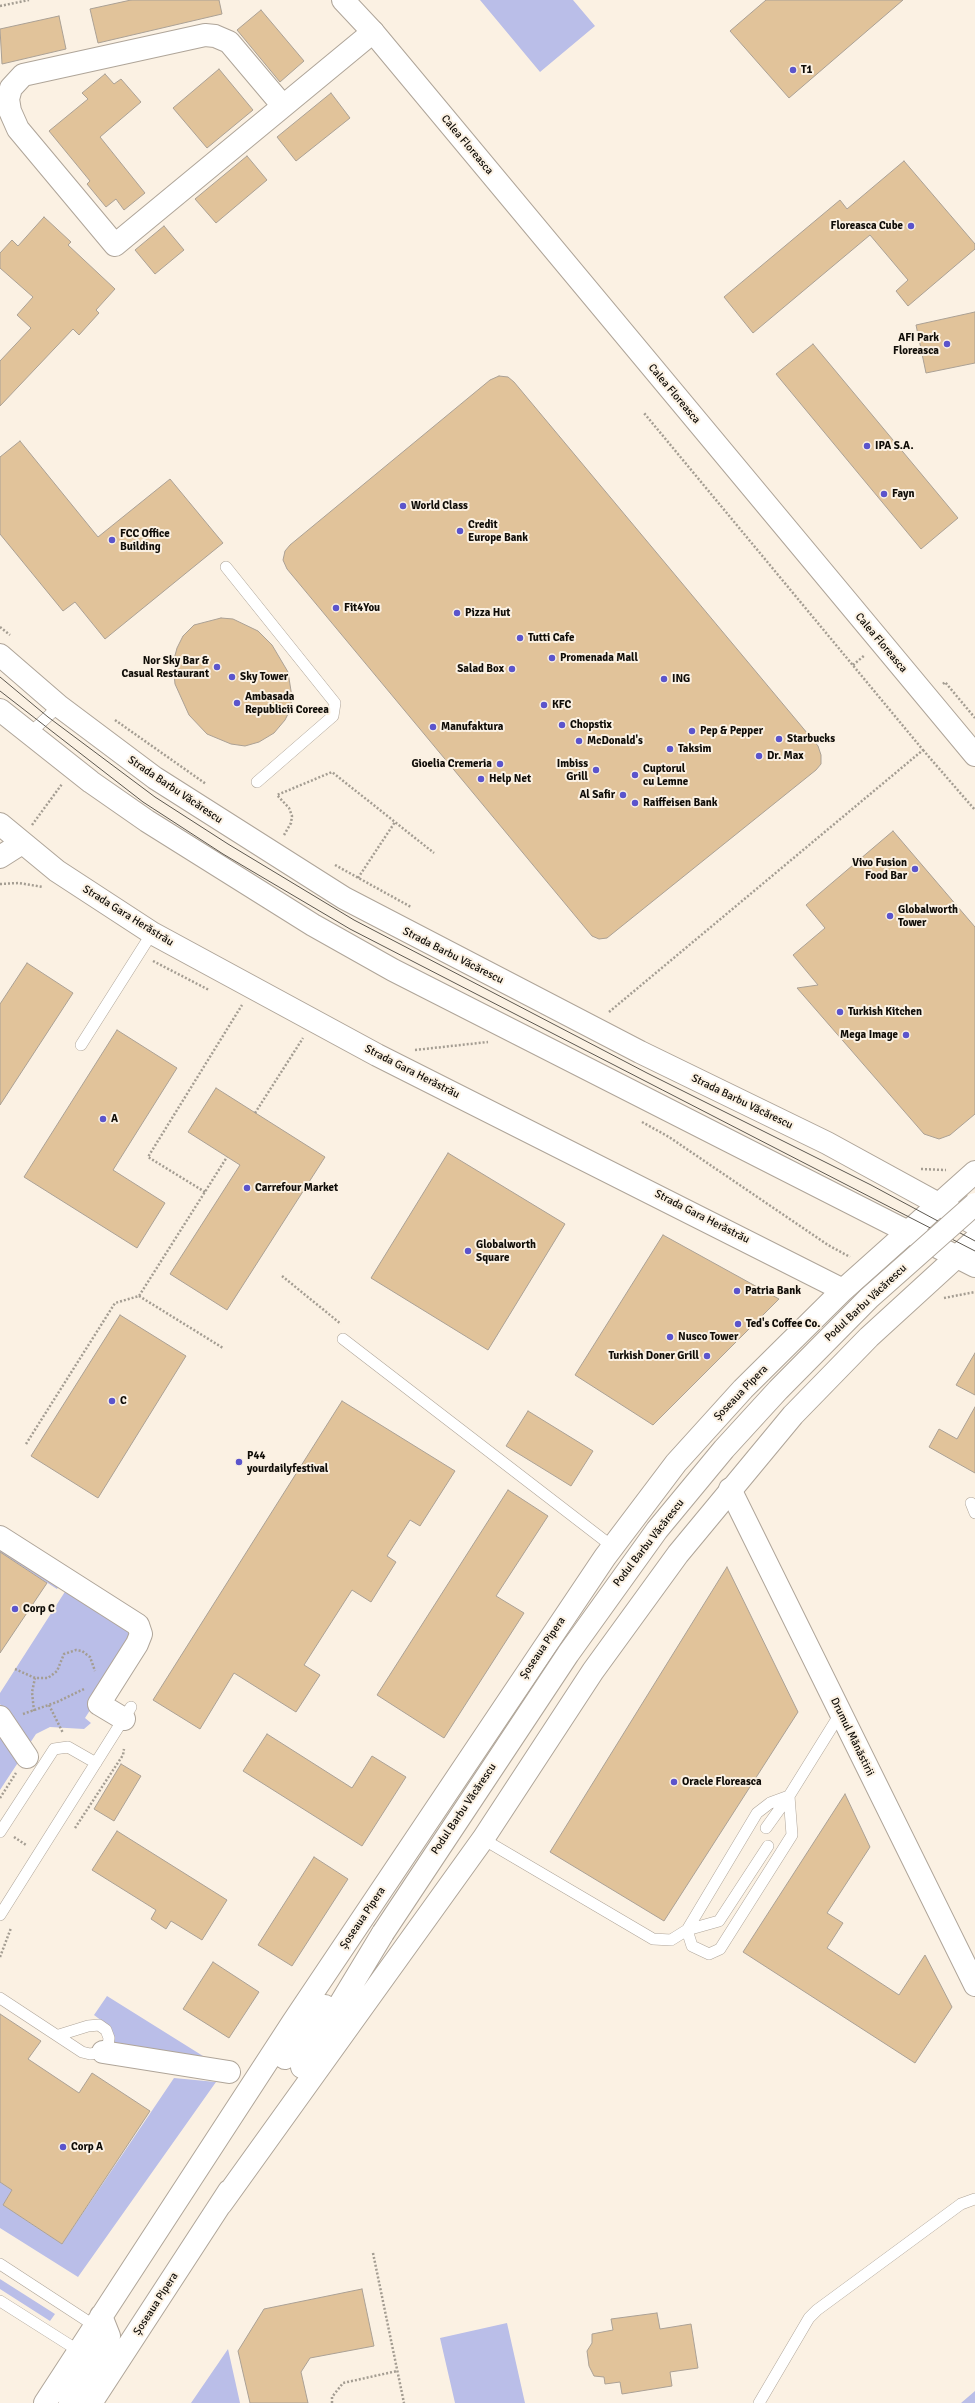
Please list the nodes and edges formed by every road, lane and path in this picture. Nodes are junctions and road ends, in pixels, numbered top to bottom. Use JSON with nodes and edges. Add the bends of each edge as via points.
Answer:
{"nodes":[{"id":1,"x":29,"y":0,"type":"edge"},
{"id":2,"x":343,"y":0,"type":"edge"},
{"id":3,"x":0,"y":6,"type":"edge"},
{"id":4,"x":373,"y":32,"type":"junction"},
{"id":5,"x":283,"y":106,"type":"junction"},
{"id":6,"x":644,"y":413,"type":"dead end"},
{"id":7,"x":226,"y":567,"type":"dead end"},
{"id":8,"x":0,"y":627,"type":"edge"},
{"id":9,"x":12,"y":637,"type":"dead end"},
{"id":10,"x":0,"y":655,"type":"edge"},
{"id":11,"x":945,"y":682,"type":"dead end"},
{"id":12,"x":59,"y":706,"type":"junction"},
{"id":13,"x":0,"y":710,"type":"edge"},
{"id":14,"x":975,"y":718,"type":"edge"},
{"id":15,"x":114,"y":719,"type":"dead end"},
{"id":16,"x":29,"y":734,"type":"junction"},
{"id":17,"x":923,"y":750,"type":"junction"},
{"id":18,"x":975,"y":756,"type":"edge"},
{"id":19,"x":257,"y":782,"type":"dead end"},
{"id":20,"x":62,"y":784,"type":"dead end"},
{"id":21,"x":211,"y":787,"type":"dead end"},
{"id":22,"x":975,"y":810,"type":"edge"},
{"id":23,"x":40,"y":812,"type":"dead end"},
{"id":24,"x":396,"y":822,"type":"junction"},
{"id":25,"x":0,"y":824,"type":"edge"},
{"id":26,"x":289,"y":841,"type":"dead end"},
{"id":27,"x":22,"y":843,"type":"junction"},
{"id":28,"x":434,"y":853,"type":"dead end"},
{"id":29,"x":0,"y":857,"type":"edge"},
{"id":30,"x":330,"y":863,"type":"dead end"},
{"id":31,"x":358,"y":878,"type":"junction"},
{"id":32,"x":344,"y":898,"type":"junction"},
{"id":33,"x":413,"y":908,"type":"dead end"},
{"id":34,"x":152,"y":933,"type":"junction"},
{"id":35,"x":252,"y":988,"type":"junction"},
{"id":36,"x":314,"y":1021,"type":"junction"},
{"id":37,"x":592,"y":1026,"type":"junction"},
{"id":38,"x":492,"y":1042,"type":"dead end"},
{"id":39,"x":81,"y":1045,"type":"dead end"},
{"id":40,"x":377,"y":1054,"type":"junction"},
{"id":41,"x":256,"y":1113,"type":"dead end"},
{"id":42,"x":228,"y":1157,"type":"dead end"},
{"id":43,"x":914,"y":1167,"type":"dead end"},
{"id":44,"x":948,"y":1170,"type":"dead end"},
{"id":45,"x":975,"y":1172,"type":"edge"},
{"id":46,"x":205,"y":1192,"type":"junction"},
{"id":47,"x":940,"y":1203,"type":"junction"},
{"id":48,"x":975,"y":1204,"type":"edge"},
{"id":49,"x":975,"y":1224,"type":"edge"},
{"id":50,"x":908,"y":1230,"type":"junction"},
{"id":51,"x":975,"y":1240,"type":"edge"},
{"id":52,"x":966,"y":1261,"type":"edge"},
{"id":53,"x":282,"y":1276,"type":"dead end"},
{"id":54,"x":843,"y":1290,"type":"junction"},
{"id":55,"x":975,"y":1292,"type":"edge"},
{"id":56,"x":139,"y":1296,"type":"junction"},
{"id":57,"x":942,"y":1298,"type":"dead end"},
{"id":58,"x":343,"y":1339,"type":"joint"},
{"id":59,"x":223,"y":1348,"type":"dead end"},
{"id":60,"x":26,"y":1444,"type":"dead end"},
{"id":61,"x":730,"y":1489,"type":"junction"},
{"id":62,"x":0,"y":1537,"type":"edge"},
{"id":63,"x":613,"y":1547,"type":"junction"},
{"id":64,"x":15,"y":1669,"type":"dead end"},
{"id":65,"x":95,"y":1674,"type":"dead end"},
{"id":66,"x":35,"y":1678,"type":"junction"},
{"id":67,"x":89,"y":1687,"type":"dead end"},
{"id":68,"x":49,"y":1705,"type":"junction"},
{"id":69,"x":34,"y":1711,"type":"junction"},
{"id":70,"x":128,"y":1713,"type":"joint"},
{"id":71,"x":840,"y":1714,"type":"junction"},
{"id":72,"x":2,"y":1720,"type":"edge"},
{"id":73,"x":64,"y":1735,"type":"dead end"},
{"id":74,"x":27,"y":1757,"type":"dead end"},
{"id":75,"x":96,"y":1762,"type":"junction"},
{"id":76,"x":789,"y":1796,"type":"junction"},
{"id":77,"x":766,"y":1828,"type":"dead end"},
{"id":78,"x":0,"y":1832,"type":"edge"},
{"id":79,"x":483,"y":1839,"type":"junction"},
{"id":80,"x":768,"y":1846,"type":"dead end"},
{"id":81,"x":0,"y":1915,"type":"edge"},
{"id":82,"x":687,"y":1930,"type":"junction"},
{"id":83,"x":383,"y":1932,"type":"junction"},
{"id":84,"x":975,"y":1985,"type":"edge"},
{"id":85,"x":0,"y":1998,"type":"edge"},
{"id":86,"x":59,"y":2035,"type":"junction"},
{"id":87,"x":103,"y":2052,"type":"junction"},
{"id":88,"x":229,"y":2072,"type":"dead end"},
{"id":89,"x":185,"y":2186,"type":"junction"},
{"id":90,"x":975,"y":2199,"type":"edge"},
{"id":91,"x":221,"y":2204,"type":"junction"},
{"id":92,"x":373,"y":2253,"type":"dead end"},
{"id":93,"x":0,"y":2264,"type":"edge"},
{"id":94,"x":0,"y":2301,"type":"edge"},
{"id":95,"x":98,"y":2321,"type":"junction"},
{"id":96,"x":79,"y":2351,"type":"junction"},
{"id":97,"x":397,"y":2371,"type":"junction"},
{"id":98,"x":45,"y":2403,"type":"edge"},
{"id":99,"x":70,"y":2403,"type":"edge"},
{"id":100,"x":91,"y":2403,"type":"edge"},
{"id":101,"x":332,"y":2403,"type":"edge"},
{"id":102,"x":404,"y":2403,"type":"edge"},
{"id":103,"x":759,"y":2403,"type":"edge"}],
"edges":[{"from":1,"to":3,"type":"path"},
{"from":2,"to":4,"type":"main road","name":"Calea Floreasca"},
{"from":4,"to":5,"type":"main road"},
{"from":4,"to":18,"type":"main road","name":"Calea Floreasca"},
{"from":5,"to":5,"type":"main road","via":[[115,245],[18,129],[8,99],[11,88],[23,75],[205,35],[229,42]]},
{"from":6,"to":17,"type":"path"},
{"from":7,"to":19,"type":"lane","via":[[335,703],[333,716]]},
{"from":8,"to":9,"type":"path"},
{"from":10,"to":12,"type":"main road","name":"Strada Barbu Văcărescu"},
{"from":11,"to":14,"type":"path"},
{"from":12,"to":16,"type":"lane"},
{"from":12,"to":32,"type":"main road","name":"Strada Barbu Văcărescu","via":[[155,778]]},
{"from":13,"to":16,"type":"main road"},
{"from":15,"to":21,"type":"path"},
{"from":16,"to":50,"type":"main road","via":[[147,821],[319,929],[510,1030]]},
{"from":17,"to":22,"type":"path"},
{"from":17,"to":37,"type":"path"},
{"from":20,"to":23,"type":"path"},
{"from":24,"to":26,"type":"path","via":[[332,772],[277,795],[290,808],[291,823],[282,837]]},
{"from":24,"to":28,"type":"path"},
{"from":24,"to":31,"type":"path"},
{"from":25,"to":27,"type":"main road","name":"Strada Gara Herăstrău"},
{"from":27,"to":29,"type":"main road"},
{"from":27,"to":34,"type":"main road","name":"Strada Gara Herăstrău","via":[[57,871]]},
{"from":30,"to":31,"type":"path"},
{"from":31,"to":32,"type":"path"},
{"from":31,"to":33,"type":"path"},
{"from":32,"to":37,"type":"main road","name":"Strada Barbu Văcărescu"},
{"from":34,"to":35,"type":"main road","name":"Strada Gara Herăstrău"},
{"from":34,"to":39,"type":"lane"},
{"from":35,"to":36,"type":"main road","name":"Strada Gara Herăstrău"},
{"from":35,"to":46,"type":"path","via":[[148,1157]]},
{"from":36,"to":40,"type":"main road","name":"Strada Gara Herăstrău"},
{"from":36,"to":41,"type":"path"},
{"from":37,"to":47,"type":"main road","name":"Strada Barbu Văcărescu","via":[[827,1143]]},
{"from":38,"to":40,"type":"path"},
{"from":40,"to":54,"type":"main road","name":"Strada Gara Herăstrău"},
{"from":42,"to":46,"type":"path"},
{"from":43,"to":44,"type":"path","via":[[925,1170]]},
{"from":45,"to":47,"type":"main road","name":"Șoseaua Pipera"},
{"from":46,"to":56,"type":"path"},
{"from":47,"to":49,"type":"main road","name":"Strada Barbu Văcărescu"},
{"from":47,"to":50,"type":"main road","name":"Șoseaua Pipera"},
{"from":48,"to":83,"type":"main road","name":"Podul Barbu Văcărescu","bridge":true,"via":[[869,1298],[804,1363],[724,1449],[657,1530],[568,1654]]},
{"from":50,"to":52,"type":"main road"},
{"from":50,"to":54,"type":"main road","name":"Șoseaua Pipera"},
{"from":51,"to":52,"type":"main road","name":"Șoseaua Pipera"},
{"from":52,"to":61,"type":"main road","name":"Șoseaua Pipera","via":[[870,1337],[793,1415]]},
{"from":53,"to":58,"type":"path","via":[[349,1330]]},
{"from":54,"to":63,"type":"main road","name":"Șoseaua Pipera","via":[[708,1426],[676,1463]]},
{"from":55,"to":57,"type":"path"},
{"from":56,"to":59,"type":"path"},
{"from":56,"to":60,"type":"path","via":[[114,1303]]},
{"from":58,"to":63,"type":"lane"},
{"from":61,"to":71,"type":"main road","name":"Drumul Mănăstirii"},
{"from":61,"to":79,"type":"main road","name":"Șoseaua Pipera","via":[[678,1554],[593,1671]]},
{"from":62,"to":70,"type":"main road","via":[[138,1626],[141,1634],[137,1644],[99,1704]]},
{"from":63,"to":89,"type":"main road","name":"Șoseaua Pipera","via":[[446,1791]]},
{"from":64,"to":66,"type":"path"},
{"from":65,"to":66,"type":"path","via":[[90,1657],[76,1650],[64,1654],[54,1675],[48,1678]]},
{"from":66,"to":69,"type":"path","via":[[32,1692]]},
{"from":67,"to":68,"type":"path"},
{"from":68,"to":69,"type":"path"},
{"from":68,"to":73,"type":"path"},
{"from":69,"to":72,"type":"path"},
{"from":70,"to":75,"type":"lane"},
{"from":71,"to":76,"type":"lane"},
{"from":71,"to":84,"type":"main road","name":"Drumul Mănăstirii"},
{"from":72,"to":74,"type":"main road"},
{"from":75,"to":78,"type":"lane","via":[[68,1747],[54,1749]]},
{"from":75,"to":81,"type":"lane"},
{"from":76,"to":77,"type":"lane"},
{"from":76,"to":82,"type":"lane","via":[[770,1803],[757,1813]]},
{"from":76,"to":82,"type":"lane","via":[[792,1835],[720,1949],[713,1953],[701,1952],[690,1943]]},
{"from":79,"to":82,"type":"lane","via":[[653,1939],[671,1940]]},
{"from":79,"to":91,"type":"main road","name":"Șoseaua Pipera"},
{"from":80,"to":82,"type":"lane","via":[[719,1921]]},
{"from":83,"to":89,"type":"main road","name":"Șoseaua Pipera"},
{"from":83,"to":91,"type":"main road","name":"Șoseaua Pipera"},
{"from":85,"to":86,"type":"lane"},
{"from":86,"to":87,"type":"lane","via":[[82,2052]]},
{"from":86,"to":87,"type":"lane","via":[[99,2025],[106,2030],[109,2038],[108,2046]]},
{"from":87,"to":88,"type":"main road"},
{"from":89,"to":95,"type":"main road","name":"Șoseaua Pipera"},
{"from":90,"to":103,"type":"lane","via":[[961,2204],[817,2310],[809,2318]]},
{"from":91,"to":100,"type":"main road","name":"Șoseaua Pipera"},
{"from":92,"to":97,"type":"path"},
{"from":93,"to":95,"type":"lane"},
{"from":94,"to":96,"type":"lane"},
{"from":95,"to":96,"type":"main road","name":"Șoseaua Pipera"},
{"from":95,"to":99,"type":"main road","via":[[109,2336],[104,2351]]},
{"from":96,"to":98,"type":"main road","name":"Șoseaua Pipera"},
{"from":97,"to":101,"type":"path","via":[[343,2383],[332,2397]]},
{"from":97,"to":102,"type":"path"}]}
